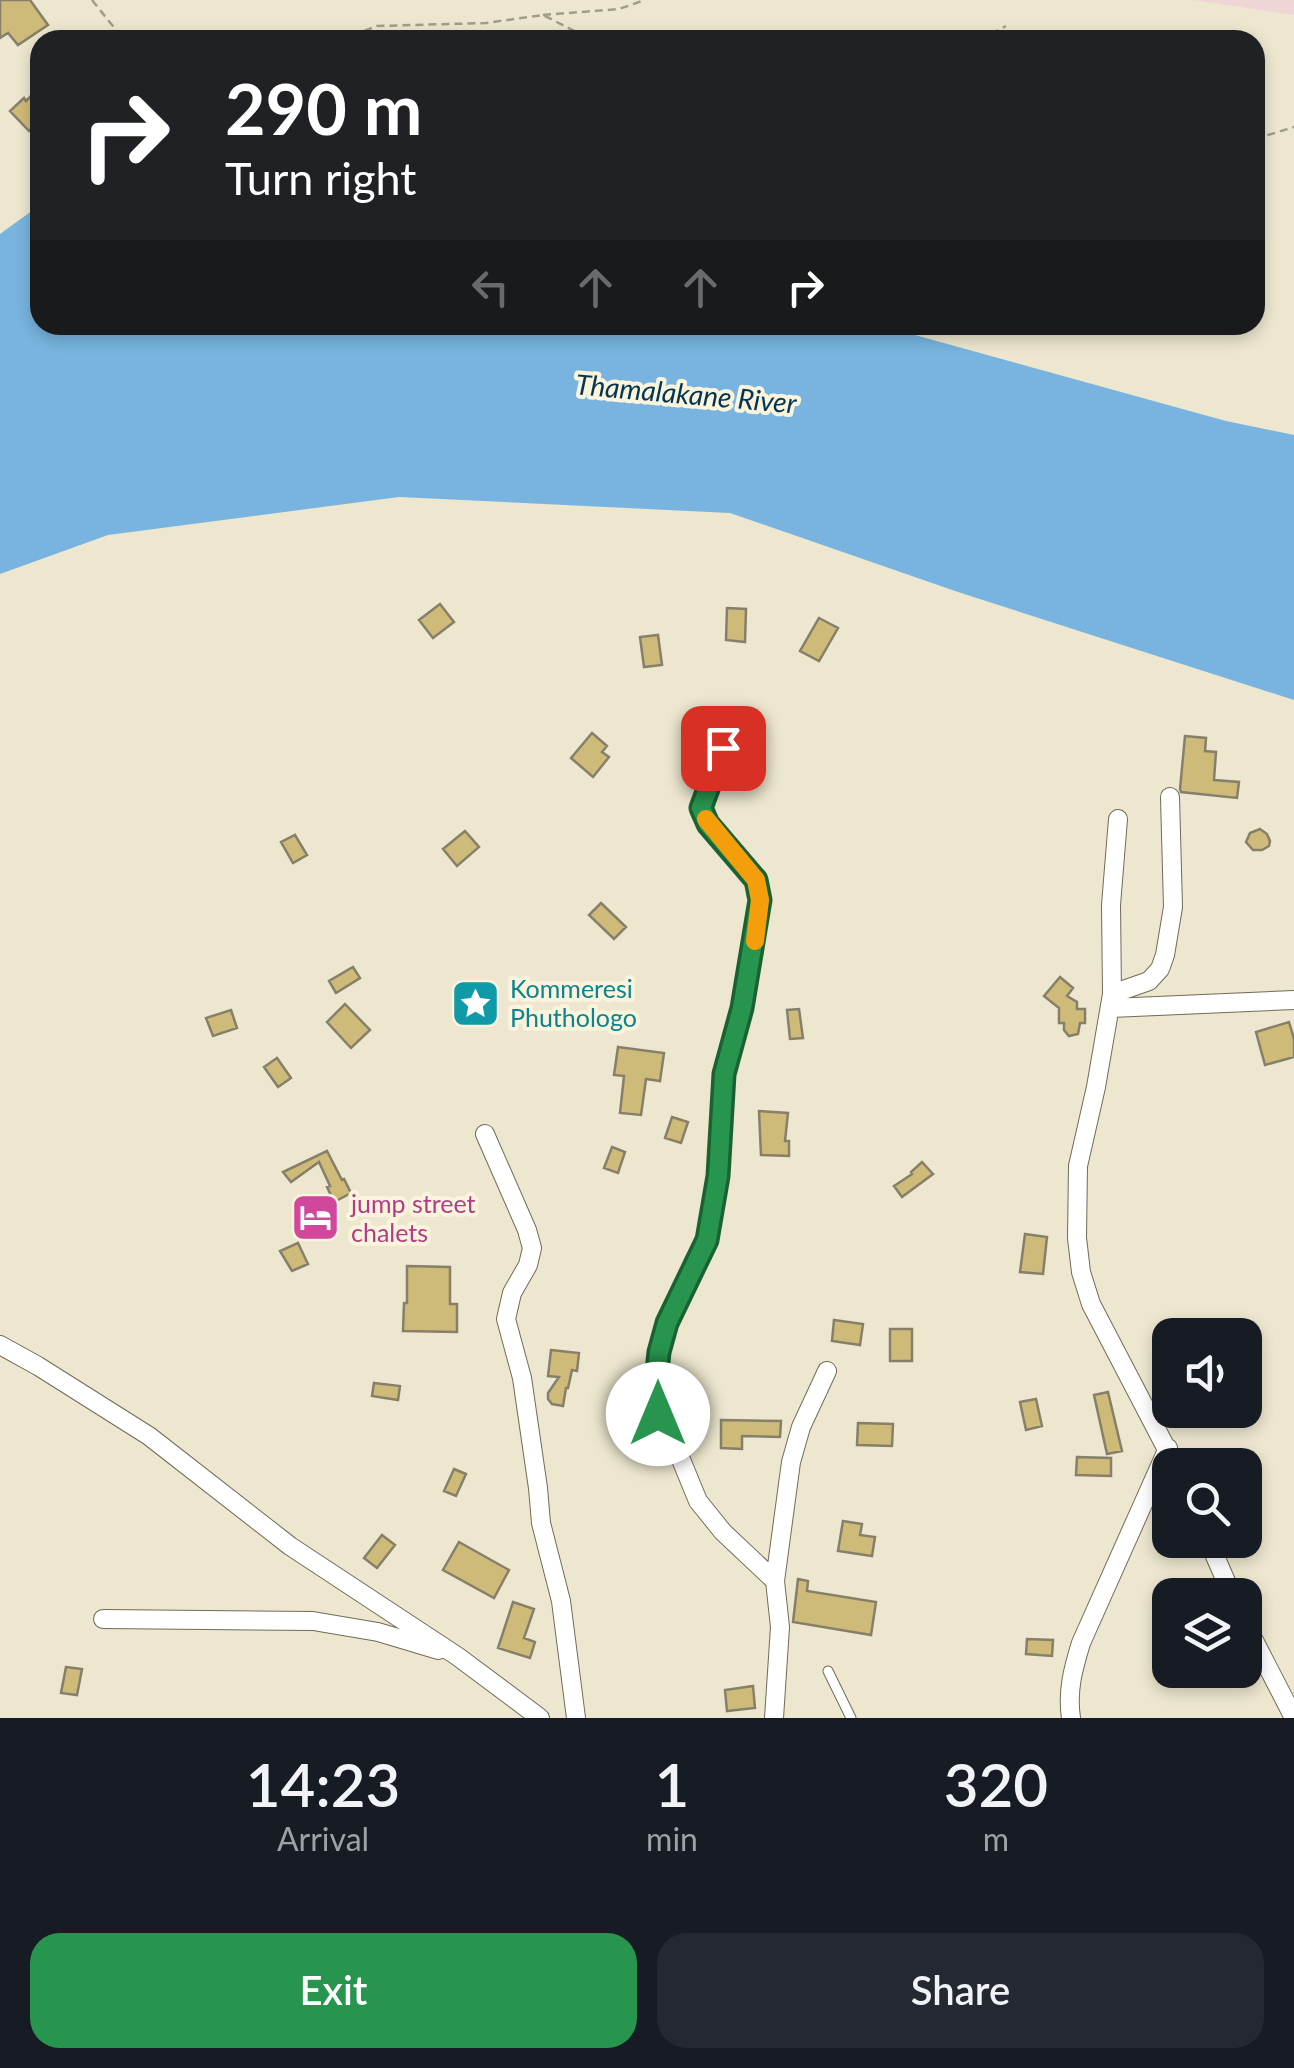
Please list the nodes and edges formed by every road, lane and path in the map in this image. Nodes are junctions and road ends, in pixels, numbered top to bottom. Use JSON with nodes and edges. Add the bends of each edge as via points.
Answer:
{"nodes":[{"id":1,"x":92,"y":0,"type":"edge"},
{"id":2,"x":645,"y":0,"type":"edge"},
{"id":3,"x":543,"y":15,"type":"junction"},
{"id":4,"x":1006,"y":26,"type":"dead end"},
{"id":5,"x":116,"y":30,"type":"edge"},
{"id":6,"x":366,"y":30,"type":"edge"},
{"id":7,"x":572,"y":30,"type":"edge"},
{"id":8,"x":999,"y":30,"type":"edge"},
{"id":9,"x":1294,"y":127,"type":"edge"},
{"id":10,"x":1265,"y":136,"type":"edge"},
{"id":11,"x":723,"y":748,"type":"dead end"},
{"id":12,"x":1170,"y":797,"type":"dead end"},
{"id":13,"x":1118,"y":819,"type":"dead end"},
{"id":14,"x":1294,"y":1000,"type":"edge"},
{"id":15,"x":1111,"y":1001,"type":"junction"},
{"id":16,"x":485,"y":1134,"type":"dead end"},
{"id":17,"x":0,"y":1345,"type":"edge"},
{"id":18,"x":827,"y":1371,"type":"dead end"},
{"id":19,"x":1167,"y":1448,"type":"edge"},
{"id":20,"x":1152,"y":1497,"type":"edge"},
{"id":21,"x":775,"y":1581,"type":"junction"},
{"id":22,"x":103,"y":1618,"type":"dead end"},
{"id":23,"x":457,"y":1656,"type":"junction"},
{"id":24,"x":1262,"y":1656,"type":"edge"},
{"id":25,"x":828,"y":1671,"type":"dead end"},
{"id":26,"x":540,"y":1718,"type":"edge"},
{"id":27,"x":576,"y":1718,"type":"edge"},
{"id":28,"x":774,"y":1718,"type":"edge"},
{"id":29,"x":851,"y":1718,"type":"edge"},
{"id":30,"x":1071,"y":1718,"type":"edge"},
{"id":31,"x":1294,"y":1718,"type":"edge"}],
"edges":[{"from":1,"to":5,"type":"path"},
{"from":2,"to":3,"type":"path"},
{"from":3,"to":6,"type":"path"},
{"from":3,"to":7,"type":"path"},
{"from":4,"to":8,"type":"path"},
{"from":9,"to":10,"type":"path"},
{"from":11,"to":21,"type":"street","via":[[701,808],[756,880],[758,926],[724,1074],[707,1240],[667,1323],[655,1391],[658,1414],[698,1501]]},
{"from":12,"to":15,"type":"street","via":[[1174,907],[1165,954],[1148,981]]},
{"from":13,"to":15,"type":"street"},
{"from":14,"to":15,"type":"street"},
{"from":15,"to":19,"type":"street","via":[[1078,1166],[1081,1272],[1091,1304]]},
{"from":16,"to":27,"type":"street","via":[[532,1248],[506,1319],[522,1378]]},
{"from":17,"to":23,"type":"street","via":[[149,1436],[290,1546]]},
{"from":18,"to":21,"type":"street","via":[[791,1462]]},
{"from":20,"to":30,"type":"street","via":[[1080,1643],[1068,1698]]},
{"from":21,"to":28,"type":"street","via":[[780,1642]]},
{"from":22,"to":23,"type":"street","via":[[313,1621]]},
{"from":23,"to":26,"type":"street"},
{"from":24,"to":31,"type":"street"},
{"from":25,"to":29,"type":"lane"}]}
